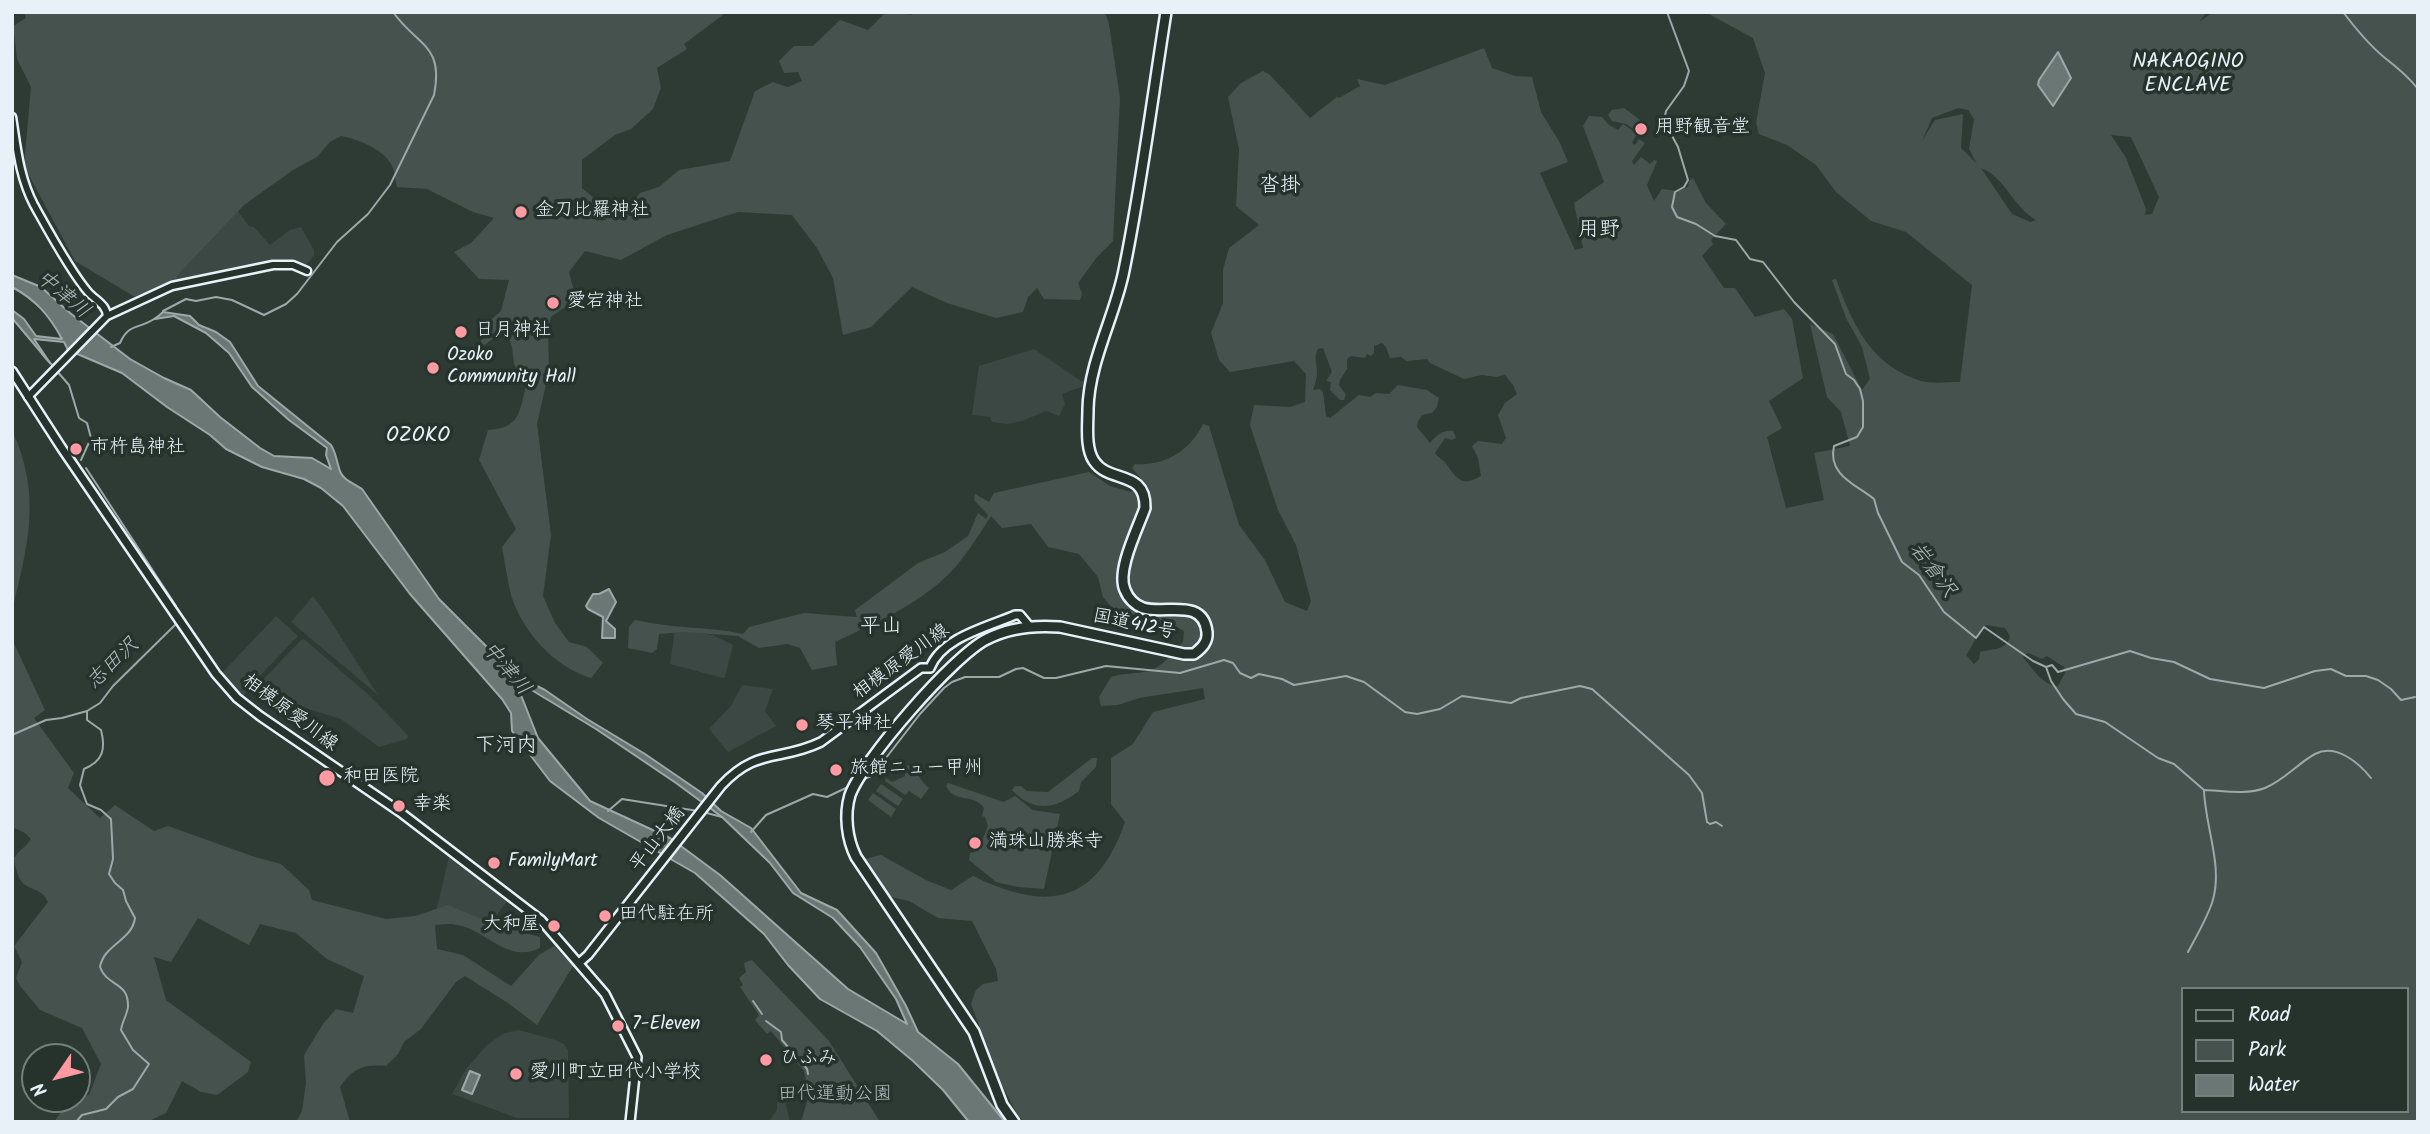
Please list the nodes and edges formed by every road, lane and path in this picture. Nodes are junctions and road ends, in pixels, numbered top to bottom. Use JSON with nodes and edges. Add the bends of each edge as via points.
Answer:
{"nodes":[{"id":1,"x":1166,"y":12,"type":"edge"},
{"id":2,"x":12,"y":117,"type":"edge"},
{"id":3,"x":307,"y":271,"type":"dead end"},
{"id":4,"x":105,"y":319,"type":"junction"},
{"id":5,"x":12,"y":370,"type":"edge"},
{"id":6,"x":31,"y":395,"type":"junction"},
{"id":7,"x":1030,"y":626,"type":"junction"},
{"id":8,"x":930,"y":667,"type":"junction"},
{"id":9,"x":940,"y":677,"type":"junction"},
{"id":10,"x":721,"y":786,"type":"joint"},
{"id":11,"x":579,"y":963,"type":"junction"},
{"id":12,"x":630,"y":1122,"type":"edge"},
{"id":13,"x":1014,"y":1122,"type":"edge"}],
"edges":[{"from":1,"to":7,"type":"highway","name":"国道412号","via":[[1122,277],[1090,386],[1088,434],[1098,466],[1135,483],[1145,500],[1124,568],[1125,592],[1144,609],[1193,611],[1205,624],[1207,637],[1202,648],[1189,655],[1060,627]]},
{"from":2,"to":4,"type":"street","via":[[16,155],[28,192],[84,286],[103,306]]},
{"from":3,"to":4,"type":"street","via":[[273,265],[172,286]]},
{"from":4,"to":6,"type":"street"},
{"from":5,"to":6,"type":"main road","name":"相模原愛川線"},
{"from":6,"to":11,"type":"main road","name":"相模原愛川線","via":[[209,664],[237,698],[519,901]]},
{"from":7,"to":8,"type":"main road","name":"相模原愛川線","via":[[1015,615],[957,640],[937,655]]},
{"from":7,"to":9,"type":"highway","name":"国道412号","via":[[987,639]]},
{"from":8,"to":9,"type":"main road"},
{"from":8,"to":10,"type":"main road","name":"相模原愛川線","via":[[921,668],[821,742],[755,760]]},
{"from":9,"to":13,"type":"highway","name":"国道412号","via":[[853,787],[848,830],[856,858],[974,1032],[1002,1105]]},
{"from":10,"to":11,"type":"main road","name":"平山大橋"},
{"from":11,"to":12,"type":"main road","name":"相模原愛川線","via":[[605,994],[638,1061]]}]}
